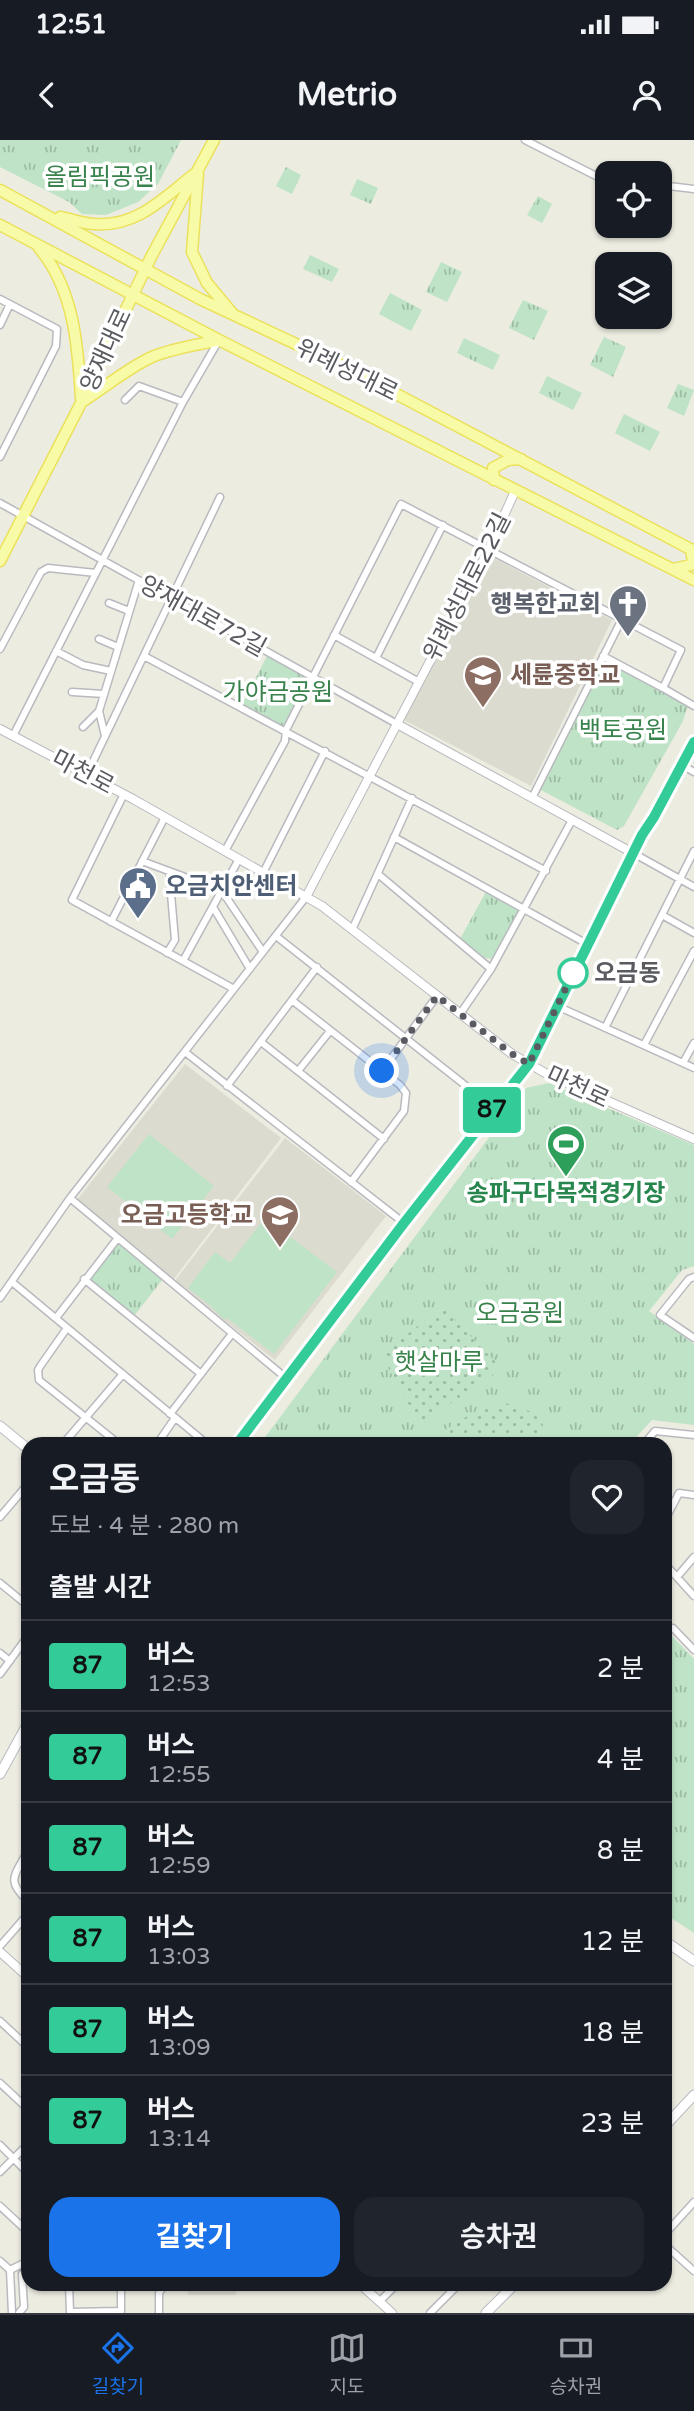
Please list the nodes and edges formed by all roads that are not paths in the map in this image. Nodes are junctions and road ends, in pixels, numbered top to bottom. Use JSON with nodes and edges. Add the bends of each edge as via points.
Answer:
{"nodes":[{"id":1,"x":214,"y":140,"type":"edge"},
{"id":2,"x":525,"y":140,"type":"edge"},
{"id":3,"x":198,"y":172,"type":"junction"},
{"id":4,"x":595,"y":175,"type":"edge"},
{"id":5,"x":672,"y":187,"type":"edge"},
{"id":6,"x":694,"y":189,"type":"edge"},
{"id":7,"x":0,"y":190,"type":"edge"},
{"id":8,"x":47,"y":214,"type":"junction"},
{"id":9,"x":0,"y":225,"type":"edge"},
{"id":10,"x":35,"y":243,"type":"junction"},
{"id":11,"x":146,"y":268,"type":"junction"},
{"id":12,"x":132,"y":293,"type":"junction"},
{"id":13,"x":0,"y":299,"type":"edge"},
{"id":14,"x":10,"y":304,"type":"junction"},
{"id":15,"x":233,"y":315,"type":"junction"},
{"id":16,"x":0,"y":325,"type":"edge"},
{"id":17,"x":219,"y":340,"type":"junction"},
{"id":18,"x":125,"y":400,"type":"dead end"},
{"id":19,"x":82,"y":401,"type":"junction"},
{"id":20,"x":183,"y":402,"type":"junction"},
{"id":21,"x":0,"y":457,"type":"edge"},
{"id":22,"x":522,"y":459,"type":"junction"},
{"id":23,"x":494,"y":480,"type":"junction"},
{"id":24,"x":515,"y":491,"type":"junction"},
{"id":25,"x":220,"y":497,"type":"dead end"},
{"id":26,"x":0,"y":503,"type":"edge"},
{"id":27,"x":23,"y":514,"type":"junction"},
{"id":28,"x":443,"y":526,"type":"junction"},
{"id":29,"x":489,"y":549,"type":"junction"},
{"id":30,"x":692,"y":550,"type":"edge"},
{"id":31,"x":103,"y":560,"type":"junction"},
{"id":32,"x":0,"y":561,"type":"edge"},
{"id":33,"x":96,"y":573,"type":"junction"},
{"id":34,"x":685,"y":574,"type":"edge"},
{"id":35,"x":138,"y":580,"type":"junction"},
{"id":36,"x":694,"y":587,"type":"edge"},
{"id":37,"x":170,"y":598,"type":"junction"},
{"id":38,"x":109,"y":603,"type":"dead end"},
{"id":39,"x":129,"y":611,"type":"junction"},
{"id":40,"x":622,"y":619,"type":"junction"},
{"id":41,"x":334,"y":635,"type":"junction"},
{"id":42,"x":99,"y":639,"type":"dead end"},
{"id":43,"x":118,"y":648,"type":"junction"},
{"id":44,"x":0,"y":649,"type":"edge"},
{"id":45,"x":56,"y":651,"type":"junction"},
{"id":46,"x":144,"y":656,"type":"junction"},
{"id":47,"x":603,"y":656,"type":"junction"},
{"id":48,"x":376,"y":658,"type":"junction"},
{"id":49,"x":111,"y":671,"type":"junction"},
{"id":50,"x":315,"y":677,"type":"junction"},
{"id":51,"x":419,"y":682,"type":"junction"},
{"id":52,"x":663,"y":688,"type":"junction"},
{"id":53,"x":72,"y":692,"type":"dead end"},
{"id":54,"x":104,"y":694,"type":"junction"},
{"id":55,"x":694,"y":706,"type":"edge"},
{"id":56,"x":99,"y":711,"type":"junction"},
{"id":57,"x":397,"y":724,"type":"junction"},
{"id":58,"x":83,"y":727,"type":"dead end"},
{"id":59,"x":0,"y":729,"type":"edge"},
{"id":60,"x":286,"y":730,"type":"junction"},
{"id":61,"x":13,"y":736,"type":"junction"},
{"id":62,"x":105,"y":737,"type":"junction"},
{"id":63,"x":694,"y":742,"type":"edge"},
{"id":64,"x":325,"y":751,"type":"junction"},
{"id":65,"x":682,"y":765,"type":"junction"},
{"id":66,"x":694,"y":772,"type":"edge"},
{"id":67,"x":87,"y":774,"type":"junction"},
{"id":68,"x":370,"y":775,"type":"junction"},
{"id":69,"x":124,"y":794,"type":"junction"},
{"id":70,"x":412,"y":798,"type":"junction"},
{"id":71,"x":532,"y":798,"type":"junction"},
{"id":72,"x":165,"y":817,"type":"junction"},
{"id":73,"x":572,"y":820,"type":"junction"},
{"id":74,"x":394,"y":837,"type":"junction"},
{"id":75,"x":225,"y":851,"type":"junction"},
{"id":76,"x":694,"y":851,"type":"edge"},
{"id":77,"x":633,"y":853,"type":"junction"},
{"id":78,"x":239,"y":859,"type":"junction"},
{"id":79,"x":142,"y":862,"type":"junction"},
{"id":80,"x":169,"y":871,"type":"junction"},
{"id":81,"x":546,"y":871,"type":"junction"},
{"id":82,"x":263,"y":873,"type":"junction"},
{"id":83,"x":378,"y":874,"type":"junction"},
{"id":84,"x":680,"y":879,"type":"junction"},
{"id":85,"x":694,"y":887,"type":"edge"},
{"id":86,"x":222,"y":891,"type":"junction"},
{"id":87,"x":306,"y":897,"type":"junction"},
{"id":88,"x":213,"y":907,"type":"junction"},
{"id":89,"x":525,"y":909,"type":"junction"},
{"id":90,"x":662,"y":915,"type":"junction"},
{"id":91,"x":111,"y":922,"type":"junction"},
{"id":92,"x":352,"y":930,"type":"junction"},
{"id":93,"x":694,"y":933,"type":"edge"},
{"id":94,"x":276,"y":936,"type":"junction"},
{"id":95,"x":587,"y":944,"type":"junction"},
{"id":96,"x":694,"y":951,"type":"edge"},
{"id":97,"x":263,"y":952,"type":"junction"},
{"id":98,"x":167,"y":953,"type":"junction"},
{"id":99,"x":183,"y":961,"type":"junction"},
{"id":100,"x":317,"y":967,"type":"junction"},
{"id":101,"x":250,"y":969,"type":"junction"},
{"id":102,"x":491,"y":969,"type":"junction"},
{"id":103,"x":234,"y":989,"type":"junction"},
{"id":104,"x":437,"y":996,"type":"junction"},
{"id":105,"x":293,"y":1001,"type":"junction"},
{"id":106,"x":557,"y":1006,"type":"junction"},
{"id":107,"x":460,"y":1014,"type":"junction"},
{"id":108,"x":605,"y":1028,"type":"junction"},
{"id":109,"x":330,"y":1031,"type":"junction"},
{"id":110,"x":405,"y":1039,"type":"junction"},
{"id":111,"x":261,"y":1042,"type":"junction"},
{"id":112,"x":694,"y":1043,"type":"edge"},
{"id":113,"x":644,"y":1045,"type":"junction"},
{"id":114,"x":185,"y":1052,"type":"junction"},
{"id":115,"x":683,"y":1063,"type":"junction"},
{"id":116,"x":529,"y":1064,"type":"junction"},
{"id":117,"x":694,"y":1068,"type":"edge"},
{"id":118,"x":298,"y":1071,"type":"junction"},
{"id":119,"x":382,"y":1071,"type":"junction"},
{"id":120,"x":227,"y":1086,"type":"junction"},
{"id":121,"x":494,"y":1108,"type":"junction"},
{"id":122,"x":384,"y":1139,"type":"junction"},
{"id":123,"x":694,"y":1139,"type":"edge"},
{"id":124,"x":351,"y":1182,"type":"junction"},
{"id":125,"x":70,"y":1198,"type":"junction"},
{"id":126,"x":404,"y":1223,"type":"junction"},
{"id":127,"x":117,"y":1239,"type":"junction"},
{"id":128,"x":694,"y":1277,"type":"edge"},
{"id":129,"x":84,"y":1279,"type":"junction"},
{"id":130,"x":12,"y":1282,"type":"junction"},
{"id":131,"x":0,"y":1298,"type":"edge"},
{"id":132,"x":56,"y":1318,"type":"junction"},
{"id":133,"x":67,"y":1328,"type":"junction"},
{"id":134,"x":231,"y":1335,"type":"junction"},
{"id":135,"x":694,"y":1338,"type":"edge"},
{"id":136,"x":123,"y":1374,"type":"junction"},
{"id":137,"x":201,"y":1374,"type":"junction"},
{"id":138,"x":286,"y":1378,"type":"junction"},
{"id":139,"x":173,"y":1416,"type":"junction"},
{"id":140,"x":86,"y":1418,"type":"junction"},
{"id":141,"x":0,"y":1426,"type":"edge"},
{"id":142,"x":694,"y":1434,"type":"edge"},
{"id":143,"x":69,"y":1437,"type":"edge"},
{"id":144,"x":110,"y":1437,"type":"edge"},
{"id":145,"x":160,"y":1437,"type":"edge"},
{"id":146,"x":198,"y":1437,"type":"edge"},
{"id":147,"x":242,"y":1437,"type":"edge"},
{"id":148,"x":649,"y":1437,"type":"edge"},
{"id":149,"x":21,"y":1443,"type":"edge"},
{"id":150,"x":21,"y":1492,"type":"edge"},
{"id":151,"x":694,"y":1495,"type":"edge"},
{"id":152,"x":672,"y":1506,"type":"edge"},
{"id":153,"x":0,"y":1517,"type":"edge"},
{"id":154,"x":694,"y":1557,"type":"edge"},
{"id":155,"x":672,"y":1572,"type":"edge"},
{"id":156,"x":677,"y":1577,"type":"junction"},
{"id":157,"x":0,"y":1583,"type":"edge"},
{"id":158,"x":694,"y":1596,"type":"edge"},
{"id":159,"x":21,"y":1600,"type":"edge"},
{"id":160,"x":672,"y":1628,"type":"edge"},
{"id":161,"x":21,"y":1646,"type":"edge"},
{"id":162,"x":694,"y":1650,"type":"edge"},
{"id":163,"x":0,"y":1653,"type":"edge"},
{"id":164,"x":10,"y":1661,"type":"junction"},
{"id":165,"x":0,"y":1674,"type":"edge"},
{"id":166,"x":21,"y":1736,"type":"edge"},
{"id":167,"x":0,"y":1774,"type":"edge"},
{"id":168,"x":21,"y":1864,"type":"edge"},
{"id":169,"x":21,"y":1895,"type":"edge"},
{"id":170,"x":21,"y":1922,"type":"edge"},
{"id":171,"x":0,"y":1946,"type":"edge"},
{"id":172,"x":672,"y":1946,"type":"edge"},
{"id":173,"x":0,"y":1952,"type":"edge"},
{"id":174,"x":694,"y":1961,"type":"edge"},
{"id":175,"x":21,"y":1971,"type":"edge"},
{"id":176,"x":0,"y":2021,"type":"edge"},
{"id":177,"x":21,"y":2040,"type":"edge"},
{"id":178,"x":0,"y":2082,"type":"edge"},
{"id":179,"x":694,"y":2095,"type":"edge"},
{"id":180,"x":21,"y":2102,"type":"edge"},
{"id":181,"x":672,"y":2119,"type":"edge"},
{"id":182,"x":0,"y":2146,"type":"edge"},
{"id":183,"x":21,"y":2151,"type":"edge"},
{"id":184,"x":14,"y":2158,"type":"junction"},
{"id":185,"x":21,"y":2166,"type":"edge"},
{"id":186,"x":0,"y":2172,"type":"edge"},
{"id":187,"x":694,"y":2202,"type":"edge"},
{"id":188,"x":0,"y":2206,"type":"edge"},
{"id":189,"x":21,"y":2226,"type":"edge"},
{"id":190,"x":672,"y":2226,"type":"edge"},
{"id":191,"x":672,"y":2251,"type":"edge"},
{"id":192,"x":0,"y":2261,"type":"edge"},
{"id":193,"x":21,"y":2264,"type":"edge"},
{"id":194,"x":10,"y":2270,"type":"junction"},
{"id":195,"x":694,"y":2271,"type":"edge"},
{"id":196,"x":23,"y":2291,"type":"edge"},
{"id":197,"x":69,"y":2291,"type":"edge"},
{"id":198,"x":121,"y":2291,"type":"edge"},
{"id":199,"x":160,"y":2291,"type":"edge"},
{"id":200,"x":368,"y":2291,"type":"edge"},
{"id":201,"x":390,"y":2291,"type":"edge"},
{"id":202,"x":452,"y":2291,"type":"edge"},
{"id":203,"x":507,"y":2291,"type":"edge"},
{"id":204,"x":380,"y":2301,"type":"junction"},
{"id":205,"x":12,"y":2313,"type":"edge"},
{"id":206,"x":19,"y":2313,"type":"edge"},
{"id":207,"x":159,"y":2313,"type":"edge"},
{"id":208,"x":392,"y":2313,"type":"edge"},
{"id":209,"x":430,"y":2313,"type":"edge"},
{"id":210,"x":486,"y":2313,"type":"edge"}],
"edges":[{"from":1,"to":3,"type":"main road","name":"양재대로"},
{"from":2,"to":4,"type":"street"},
{"from":3,"to":8,"type":"main road","via":[[160,203],[125,222],[91,224]]},
{"from":3,"to":11,"type":"main road","name":"양재대로"},
{"from":3,"to":15,"type":"main road","via":[[192,252],[207,283]]},
{"from":5,"to":6,"type":"street"},
{"from":7,"to":8,"type":"main road","name":"위례성대로"},
{"from":8,"to":11,"type":"main road","name":"위례성대로"},
{"from":9,"to":10,"type":"main road","name":"위례성대로"},
{"from":10,"to":12,"type":"main road","name":"위례성대로"},
{"from":10,"to":19,"type":"main road","via":[[52,264],[76,330]]},
{"from":11,"to":12,"type":"main road","name":"양재대로"},
{"from":11,"to":15,"type":"main road","name":"위례성대로"},
{"from":12,"to":17,"type":"main road","name":"위례성대로"},
{"from":12,"to":19,"type":"main road","name":"양재대로"},
{"from":13,"to":14,"type":"street"},
{"from":14,"to":16,"type":"street"},
{"from":14,"to":21,"type":"street","via":[[57,329],[56,346]]},
{"from":15,"to":22,"type":"main road","name":"위례성대로"},
{"from":17,"to":19,"type":"main road","via":[[153,357]]},
{"from":17,"to":20,"type":"street"},
{"from":17,"to":23,"type":"main road","name":"위례성대로"},
{"from":18,"to":20,"type":"street","via":[[139,386]]},
{"from":19,"to":27,"type":"main road","name":"양재대로"},
{"from":20,"to":31,"type":"street"},
{"from":22,"to":23,"type":"main road","via":[[497,463]]},
{"from":22,"to":30,"type":"main road","name":"위례성대로"},
{"from":23,"to":24,"type":"main road","name":"위례성대로"},
{"from":24,"to":29,"type":"street","name":"위례성대로22길"},
{"from":24,"to":34,"type":"main road","name":"위례성대로"},
{"from":25,"to":37,"type":"street"},
{"from":26,"to":27,"type":"street","name":"양재대로72길"},
{"from":27,"to":31,"type":"street","name":"양재대로72길"},
{"from":27,"to":32,"type":"main road","name":"양재대로"},
{"from":28,"to":29,"type":"street"},
{"from":28,"to":41,"type":"street","via":[[401,504]]},
{"from":28,"to":48,"type":"street"},
{"from":29,"to":40,"type":"street"},
{"from":29,"to":51,"type":"street","name":"위례성대로22길"},
{"from":30,"to":34,"type":"main road"},
{"from":31,"to":33,"type":"street"},
{"from":31,"to":35,"type":"street","name":"양재대로72길"},
{"from":33,"to":44,"type":"street","via":[[48,568],[41,572]]},
{"from":33,"to":45,"type":"street"},
{"from":34,"to":36,"type":"main road"},
{"from":35,"to":37,"type":"street","name":"양재대로72길"},
{"from":35,"to":39,"type":"street"},
{"from":37,"to":46,"type":"street"},
{"from":37,"to":50,"type":"street","name":"양재대로72길"},
{"from":38,"to":39,"type":"street"},
{"from":39,"to":43,"type":"street"},
{"from":40,"to":47,"type":"street"},
{"from":40,"to":52,"type":"street","via":[[681,650]]},
{"from":41,"to":48,"type":"street","name":"위례성대로22길"},
{"from":41,"to":50,"type":"street"},
{"from":42,"to":43,"type":"street"},
{"from":43,"to":49,"type":"street"},
{"from":45,"to":49,"type":"street","via":[[83,665]]},
{"from":45,"to":61,"type":"street"},
{"from":46,"to":60,"type":"street"},
{"from":46,"to":62,"type":"street"},
{"from":47,"to":52,"type":"street"},
{"from":47,"to":71,"type":"street"},
{"from":48,"to":51,"type":"street","name":"위례성대로22길"},
{"from":49,"to":54,"type":"street"},
{"from":50,"to":57,"type":"street","name":"양재대로72길"},
{"from":50,"to":60,"type":"street"},
{"from":51,"to":57,"type":"street","name":"위례성대로22길"},
{"from":52,"to":55,"type":"street"},
{"from":53,"to":54,"type":"street"},
{"from":54,"to":56,"type":"street"},
{"from":56,"to":58,"type":"street"},
{"from":56,"to":62,"type":"street"},
{"from":57,"to":68,"type":"street","name":"위례성대로22길"},
{"from":57,"to":71,"type":"street","name":"양재대로72길"},
{"from":59,"to":61,"type":"street","name":"마천로"},
{"from":60,"to":64,"type":"street"},
{"from":60,"to":75,"type":"street","via":[[285,741]]},
{"from":61,"to":67,"type":"street","name":"마천로"},
{"from":62,"to":67,"type":"street"},
{"from":63,"to":65,"type":"main road"},
{"from":64,"to":68,"type":"street"},
{"from":64,"to":82,"type":"street"},
{"from":65,"to":66,"type":"street"},
{"from":65,"to":77,"type":"main road"},
{"from":67,"to":69,"type":"street","name":"마천로"},
{"from":68,"to":70,"type":"street"},
{"from":68,"to":87,"type":"street","name":"위례성대로22길"},
{"from":69,"to":72,"type":"street","name":"마천로"},
{"from":69,"to":91,"type":"street","via":[[72,900]]},
{"from":70,"to":74,"type":"street"},
{"from":70,"to":81,"type":"street"},
{"from":71,"to":73,"type":"street","name":"양재대로72길"},
{"from":72,"to":75,"type":"street","name":"마천로"},
{"from":72,"to":79,"type":"street"},
{"from":73,"to":77,"type":"street","name":"양재대로72길"},
{"from":73,"to":81,"type":"street"},
{"from":74,"to":83,"type":"street"},
{"from":74,"to":89,"type":"street"},
{"from":75,"to":78,"type":"street","name":"마천로"},
{"from":76,"to":84,"type":"street"},
{"from":77,"to":84,"type":"street"},
{"from":77,"to":95,"type":"main road"},
{"from":78,"to":82,"type":"street","name":"마천로"},
{"from":78,"to":86,"type":"street"},
{"from":79,"to":80,"type":"street"},
{"from":79,"to":91,"type":"street"},
{"from":80,"to":86,"type":"street"},
{"from":80,"to":98,"type":"street","via":[[175,940]]},
{"from":81,"to":89,"type":"street"},
{"from":82,"to":87,"type":"street","name":"마천로"},
{"from":83,"to":92,"type":"street"},
{"from":83,"to":102,"type":"street"},
{"from":84,"to":85,"type":"street"},
{"from":84,"to":90,"type":"street"},
{"from":86,"to":88,"type":"street"},
{"from":86,"to":97,"type":"street"},
{"from":87,"to":92,"type":"street","name":"마천로"},
{"from":87,"to":94,"type":"street"},
{"from":88,"to":99,"type":"street"},
{"from":88,"to":101,"type":"street"},
{"from":89,"to":95,"type":"street"},
{"from":89,"to":102,"type":"street"},
{"from":90,"to":93,"type":"street"},
{"from":90,"to":108,"type":"street"},
{"from":91,"to":98,"type":"street"},
{"from":92,"to":104,"type":"street","name":"마천로"},
{"from":94,"to":97,"type":"street"},
{"from":94,"to":100,"type":"street"},
{"from":95,"to":106,"type":"main road"},
{"from":96,"to":113,"type":"street"},
{"from":97,"to":101,"type":"street"},
{"from":98,"to":99,"type":"street"},
{"from":99,"to":103,"type":"street"},
{"from":100,"to":105,"type":"street"},
{"from":100,"to":110,"type":"street"},
{"from":101,"to":103,"type":"street"},
{"from":102,"to":107,"type":"street"},
{"from":103,"to":114,"type":"street"},
{"from":104,"to":107,"type":"street","name":"마천로"},
{"from":104,"to":110,"type":"street"},
{"from":105,"to":109,"type":"street"},
{"from":105,"to":111,"type":"street"},
{"from":106,"to":108,"type":"street"},
{"from":106,"to":116,"type":"main road"},
{"from":107,"to":116,"type":"street","name":"마천로"},
{"from":108,"to":113,"type":"street"},
{"from":109,"to":118,"type":"street"},
{"from":109,"to":119,"type":"street"},
{"from":110,"to":119,"type":"street"},
{"from":110,"to":121,"type":"street"},
{"from":111,"to":118,"type":"street"},
{"from":111,"to":120,"type":"street"},
{"from":112,"to":115,"type":"street"},
{"from":113,"to":115,"type":"street"},
{"from":114,"to":120,"type":"street"},
{"from":114,"to":125,"type":"street"},
{"from":115,"to":117,"type":"street"},
{"from":116,"to":121,"type":"main road"},
{"from":116,"to":123,"type":"street","name":"마천로"},
{"from":118,"to":122,"type":"street"},
{"from":119,"to":122,"type":"street","via":[[400,1085],[407,1101]]},
{"from":120,"to":124,"type":"street"},
{"from":121,"to":126,"type":"main road"},
{"from":122,"to":124,"type":"street"},
{"from":124,"to":126,"type":"street"},
{"from":125,"to":127,"type":"street"},
{"from":125,"to":130,"type":"street"},
{"from":126,"to":138,"type":"main road"},
{"from":127,"to":129,"type":"street"},
{"from":127,"to":134,"type":"street"},
{"from":128,"to":135,"type":"street","via":[[660,1315]]},
{"from":129,"to":132,"type":"street"},
{"from":129,"to":137,"type":"street"},
{"from":130,"to":131,"type":"street"},
{"from":130,"to":132,"type":"street"},
{"from":132,"to":133,"type":"street"},
{"from":133,"to":136,"type":"street"},
{"from":133,"to":140,"type":"street","via":[[38,1370],[39,1380]]},
{"from":134,"to":137,"type":"street"},
{"from":134,"to":138,"type":"street"},
{"from":136,"to":139,"type":"street"},
{"from":136,"to":140,"type":"street"},
{"from":137,"to":139,"type":"street"},
{"from":138,"to":147,"type":"main road"},
{"from":139,"to":145,"type":"street"},
{"from":139,"to":146,"type":"street"},
{"from":140,"to":143,"type":"street"},
{"from":140,"to":144,"type":"street"},
{"from":141,"to":149,"type":"main road"},
{"from":142,"to":148,"type":"street","via":[[655,1431]]},
{"from":150,"to":153,"type":"street"},
{"from":151,"to":152,"type":"street","via":[[679,1493]]},
{"from":154,"to":156,"type":"street"},
{"from":155,"to":156,"type":"street"},
{"from":156,"to":158,"type":"street"},
{"from":157,"to":159,"type":"street"},
{"from":160,"to":162,"type":"street"},
{"from":161,"to":164,"type":"street"},
{"from":163,"to":164,"type":"street"},
{"from":164,"to":165,"type":"street"},
{"from":166,"to":167,"type":"main road"},
{"from":168,"to":169,"type":"street","via":[[13,1879]]},
{"from":170,"to":171,"type":"street"},
{"from":172,"to":174,"type":"main road"},
{"from":173,"to":175,"type":"street"},
{"from":176,"to":177,"type":"street"},
{"from":178,"to":180,"type":"street"},
{"from":179,"to":181,"type":"main road"},
{"from":182,"to":184,"type":"street"},
{"from":183,"to":184,"type":"street"},
{"from":184,"to":185,"type":"street"},
{"from":184,"to":186,"type":"street"},
{"from":187,"to":190,"type":"street"},
{"from":188,"to":189,"type":"street"},
{"from":191,"to":195,"type":"street"},
{"from":192,"to":194,"type":"street"},
{"from":193,"to":194,"type":"street"},
{"from":194,"to":205,"type":"street"},
{"from":196,"to":206,"type":"street","via":[[24,2307]]},
{"from":197,"to":198,"type":"street","via":[[70,2312],[121,2311]]},
{"from":199,"to":207,"type":"street"},
{"from":200,"to":204,"type":"street"},
{"from":201,"to":204,"type":"street"},
{"from":202,"to":209,"type":"street"},
{"from":203,"to":210,"type":"main road"},
{"from":204,"to":208,"type":"street"}]}
